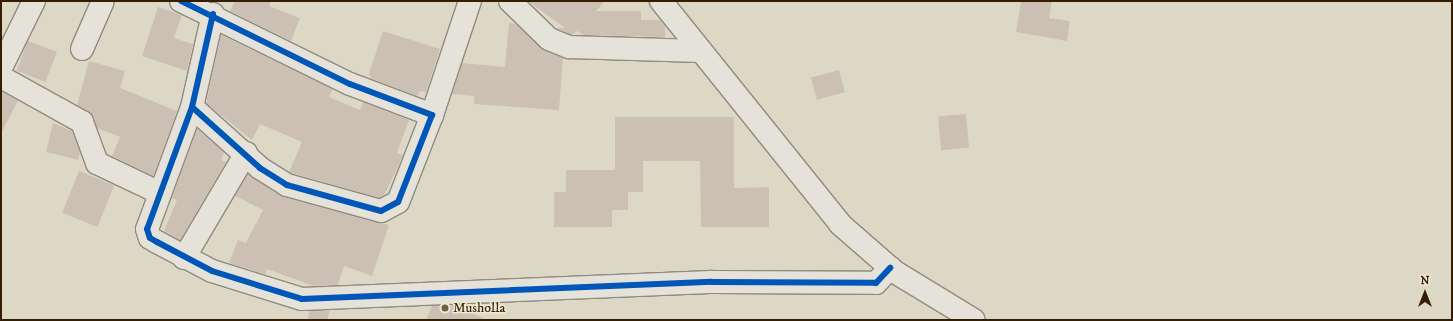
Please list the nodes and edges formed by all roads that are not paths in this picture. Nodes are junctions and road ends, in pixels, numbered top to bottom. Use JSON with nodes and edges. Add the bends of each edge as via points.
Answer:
{"nodes":[{"id":1,"x":34,"y":1,"type":"edge"},
{"id":2,"x":103,"y":1,"type":"edge"},
{"id":3,"x":181,"y":1,"type":"edge"},
{"id":4,"x":470,"y":1,"type":"edge"},
{"id":5,"x":510,"y":1,"type":"edge"},
{"id":6,"x":661,"y":1,"type":"edge"},
{"id":7,"x":208,"y":8,"type":"edge"},
{"id":8,"x":82,"y":49,"type":"dead end"},
{"id":9,"x":698,"y":51,"type":"junction"},
{"id":10,"x":1,"y":68,"type":"edge"},
{"id":11,"x":1,"y":77,"type":"edge"},
{"id":12,"x":192,"y":107,"type":"junction"},
{"id":13,"x":432,"y":115,"type":"junction"},
{"id":14,"x":246,"y":153,"type":"junction"},
{"id":15,"x":160,"y":193,"type":"junction"},
{"id":16,"x":184,"y":258,"type":"junction"},
{"id":17,"x":890,"y":268,"type":"junction"},
{"id":18,"x":974,"y":320,"type":"edge"}],
"edges":[{"from":1,"to":10,"type":"street"},
{"from":2,"to":8,"type":"street"},
{"from":3,"to":7,"type":"street"},
{"from":4,"to":13,"type":"street"},
{"from":5,"to":9,"type":"street","via":[[550,39],[570,47]]},
{"from":6,"to":9,"type":"street"},
{"from":7,"to":12,"type":"street"},
{"from":7,"to":13,"type":"street","via":[[350,84]]},
{"from":9,"to":17,"type":"street","via":[[815,196]]},
{"from":11,"to":15,"type":"street","via":[[82,122],[97,163]]},
{"from":12,"to":14,"type":"street"},
{"from":12,"to":15,"type":"street"},
{"from":13,"to":14,"type":"street","via":[[398,202],[388,210],[372,210],[286,184]]},
{"from":14,"to":16,"type":"street"},
{"from":15,"to":16,"type":"street","via":[[147,229],[150,238]]},
{"from":16,"to":17,"type":"street","via":[[266,290],[302,299],[712,282],[876,283]]},
{"from":17,"to":18,"type":"street"}]}
